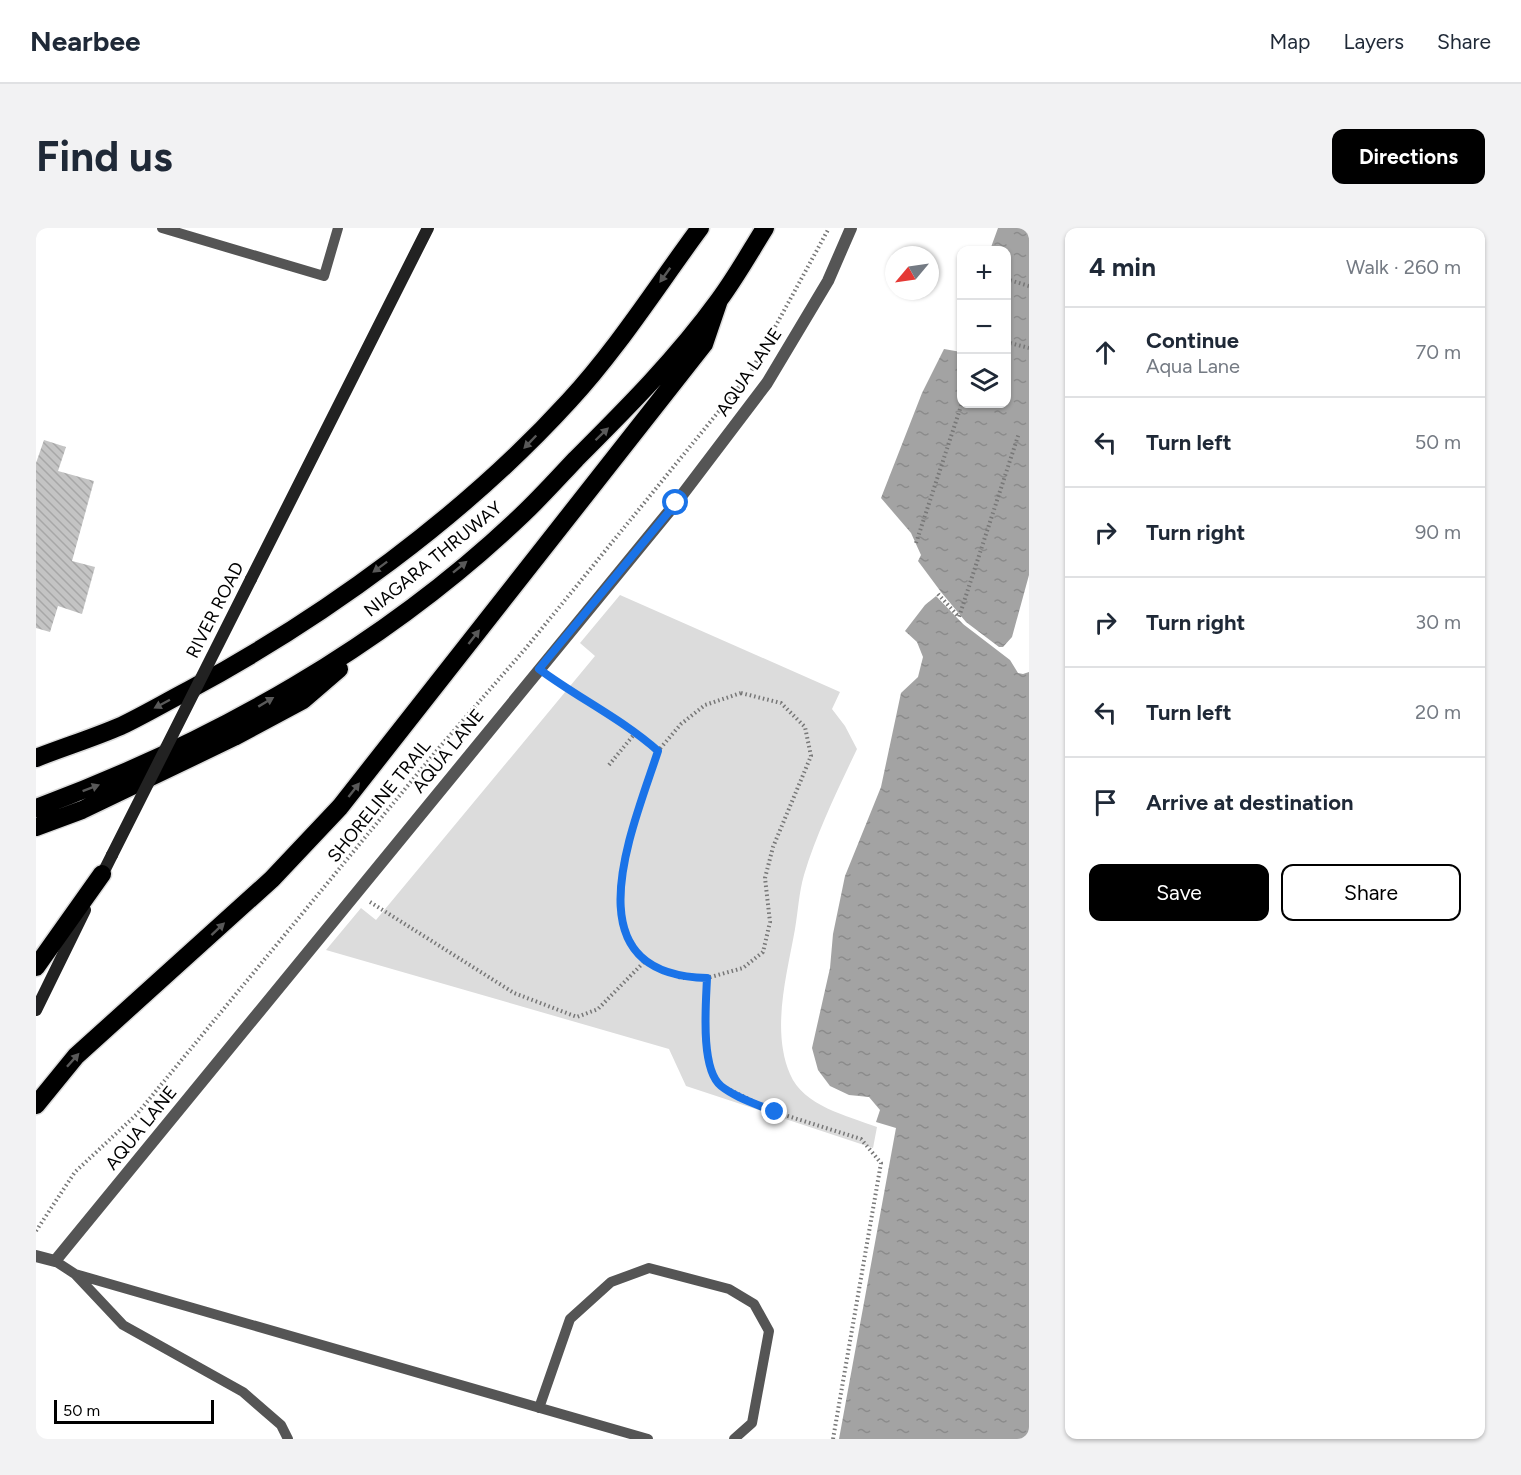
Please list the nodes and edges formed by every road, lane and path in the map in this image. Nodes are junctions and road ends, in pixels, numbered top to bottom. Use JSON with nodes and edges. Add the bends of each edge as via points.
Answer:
{"nodes":[{"id":1,"x":162,"y":228,"type":"edge"},
{"id":2,"x":339,"y":228,"type":"edge"},
{"id":3,"x":428,"y":228,"type":"edge"},
{"id":4,"x":700,"y":228,"type":"edge"},
{"id":5,"x":765,"y":228,"type":"edge"},
{"id":6,"x":829,"y":228,"type":"edge"},
{"id":7,"x":851,"y":228,"type":"edge"},
{"id":8,"x":1011,"y":281,"type":"edge"},
{"id":9,"x":1029,"y":286,"type":"edge"},
{"id":10,"x":719,"y":300,"type":"junction"},
{"id":11,"x":1011,"y":343,"type":"edge"},
{"id":12,"x":1029,"y":348,"type":"edge"},
{"id":13,"x":960,"y":408,"type":"edge"},
{"id":14,"x":1019,"y":434,"type":"dead end"},
{"id":15,"x":916,"y":543,"type":"dead end"},
{"id":16,"x":938,"y":594,"type":"dead end"},
{"id":17,"x":412,"y":605,"type":"junction"},
{"id":18,"x":539,"y":669,"type":"junction"},
{"id":19,"x":636,"y":732,"type":"junction"},
{"id":20,"x":658,"y":751,"type":"junction"},
{"id":21,"x":36,"y":758,"type":"edge"},
{"id":22,"x":609,"y":765,"type":"dead end"},
{"id":23,"x":36,"y":808,"type":"edge"},
{"id":24,"x":36,"y":827,"type":"edge"},
{"id":25,"x":102,"y":874,"type":"junction"},
{"id":26,"x":357,"y":892,"type":"junction"},
{"id":27,"x":644,"y":962,"type":"junction"},
{"id":28,"x":36,"y":967,"type":"edge"},
{"id":29,"x":707,"y":978,"type":"junction"},
{"id":30,"x":36,"y":1010,"type":"edge"},
{"id":31,"x":36,"y":1105,"type":"edge"},
{"id":32,"x":36,"y":1231,"type":"edge"},
{"id":33,"x":36,"y":1256,"type":"edge"},
{"id":34,"x":55,"y":1261,"type":"junction"},
{"id":35,"x":75,"y":1274,"type":"junction"},
{"id":36,"x":539,"y":1408,"type":"junction"},
{"id":37,"x":281,"y":1425,"type":"junction"},
{"id":38,"x":288,"y":1439,"type":"edge"},
{"id":39,"x":295,"y":1439,"type":"edge"},
{"id":40,"x":648,"y":1439,"type":"edge"},
{"id":41,"x":734,"y":1439,"type":"edge"},
{"id":42,"x":833,"y":1439,"type":"edge"}],
"edges":[{"from":1,"to":2,"type":"lane","via":[[324,276]]},
{"from":3,"to":25,"type":"main road","name":"RIVER ROAD","bridge":true},
{"from":4,"to":21,"type":"highway","name":"NIAGARA THRUWAY","one_way":true,"via":[[611,353],[569,401],[513,460],[409,545],[319,613],[224,671],[121,725]]},
{"from":5,"to":10,"type":"highway","name":"NIAGARA THRUWAY"},
{"from":6,"to":32,"type":"path","name":"SHORELINE TRAIL","via":[[750,373],[137,1114],[75,1172]]},
{"from":7,"to":18,"type":"street","name":"AQUA LANE","via":[[828,281],[767,383],[676,503]]},
{"from":8,"to":9,"type":"path"},
{"from":17,"to":10,"type":"highway","name":"NIAGARA THRUWAY","one_way":true,"via":[[522,515],[627,410]]},
{"from":31,"to":10,"type":"highway","one_way":true,"via":[[76,1056],[272,879],[340,807],[704,344]]},
{"from":11,"to":12,"type":"path"},
{"from":13,"to":15,"type":"path"},
{"from":14,"to":16,"type":"path","via":[[959,617]]},
{"from":23,"to":17,"type":"highway","name":"NIAGARA THRUWAY","one_way":true,"via":[[99,785],[228,724],[325,667]]},
{"from":17,"to":24,"type":"highway","via":[[303,700],[82,810]]},
{"from":18,"to":19,"type":"path"},
{"from":18,"to":26,"type":"street","name":"AQUA LANE"},
{"from":19,"to":20,"type":"path"},
{"from":19,"to":22,"type":"path"},
{"from":20,"to":27,"type":"path","via":[[623,861],[620,895],[622,926]]},
{"from":20,"to":29,"type":"path","via":[[681,724],[705,705],[741,693],[781,704],[805,727],[811,756],[773,847],[765,878],[770,922],[763,952],[743,968]]},
{"from":25,"to":28,"type":"highway"},
{"from":25,"to":30,"type":"main road","name":"RIVER ROAD"},
{"from":26,"to":27,"type":"path","via":[[382,912],[514,993],[577,1017],[598,1009]]},
{"from":26,"to":34,"type":"street","name":"AQUA LANE"},
{"from":27,"to":29,"type":"path","via":[[681,978]]},
{"from":29,"to":42,"type":"path","via":[[706,1034],[711,1072],[720,1085],[775,1112],[861,1139],[881,1163]]},
{"from":33,"to":34,"type":"street"},
{"from":34,"to":35,"type":"lane"},
{"from":35,"to":36,"type":"lane"},
{"from":35,"to":37,"type":"lane","via":[[123,1325],[243,1392]]},
{"from":36,"to":40,"type":"lane"},
{"from":36,"to":41,"type":"lane","via":[[570,1319],[611,1282],[649,1268],[729,1289],[754,1304],[769,1331],[752,1423]]},
{"from":37,"to":38,"type":"lane"},
{"from":37,"to":39,"type":"lane"}]}
